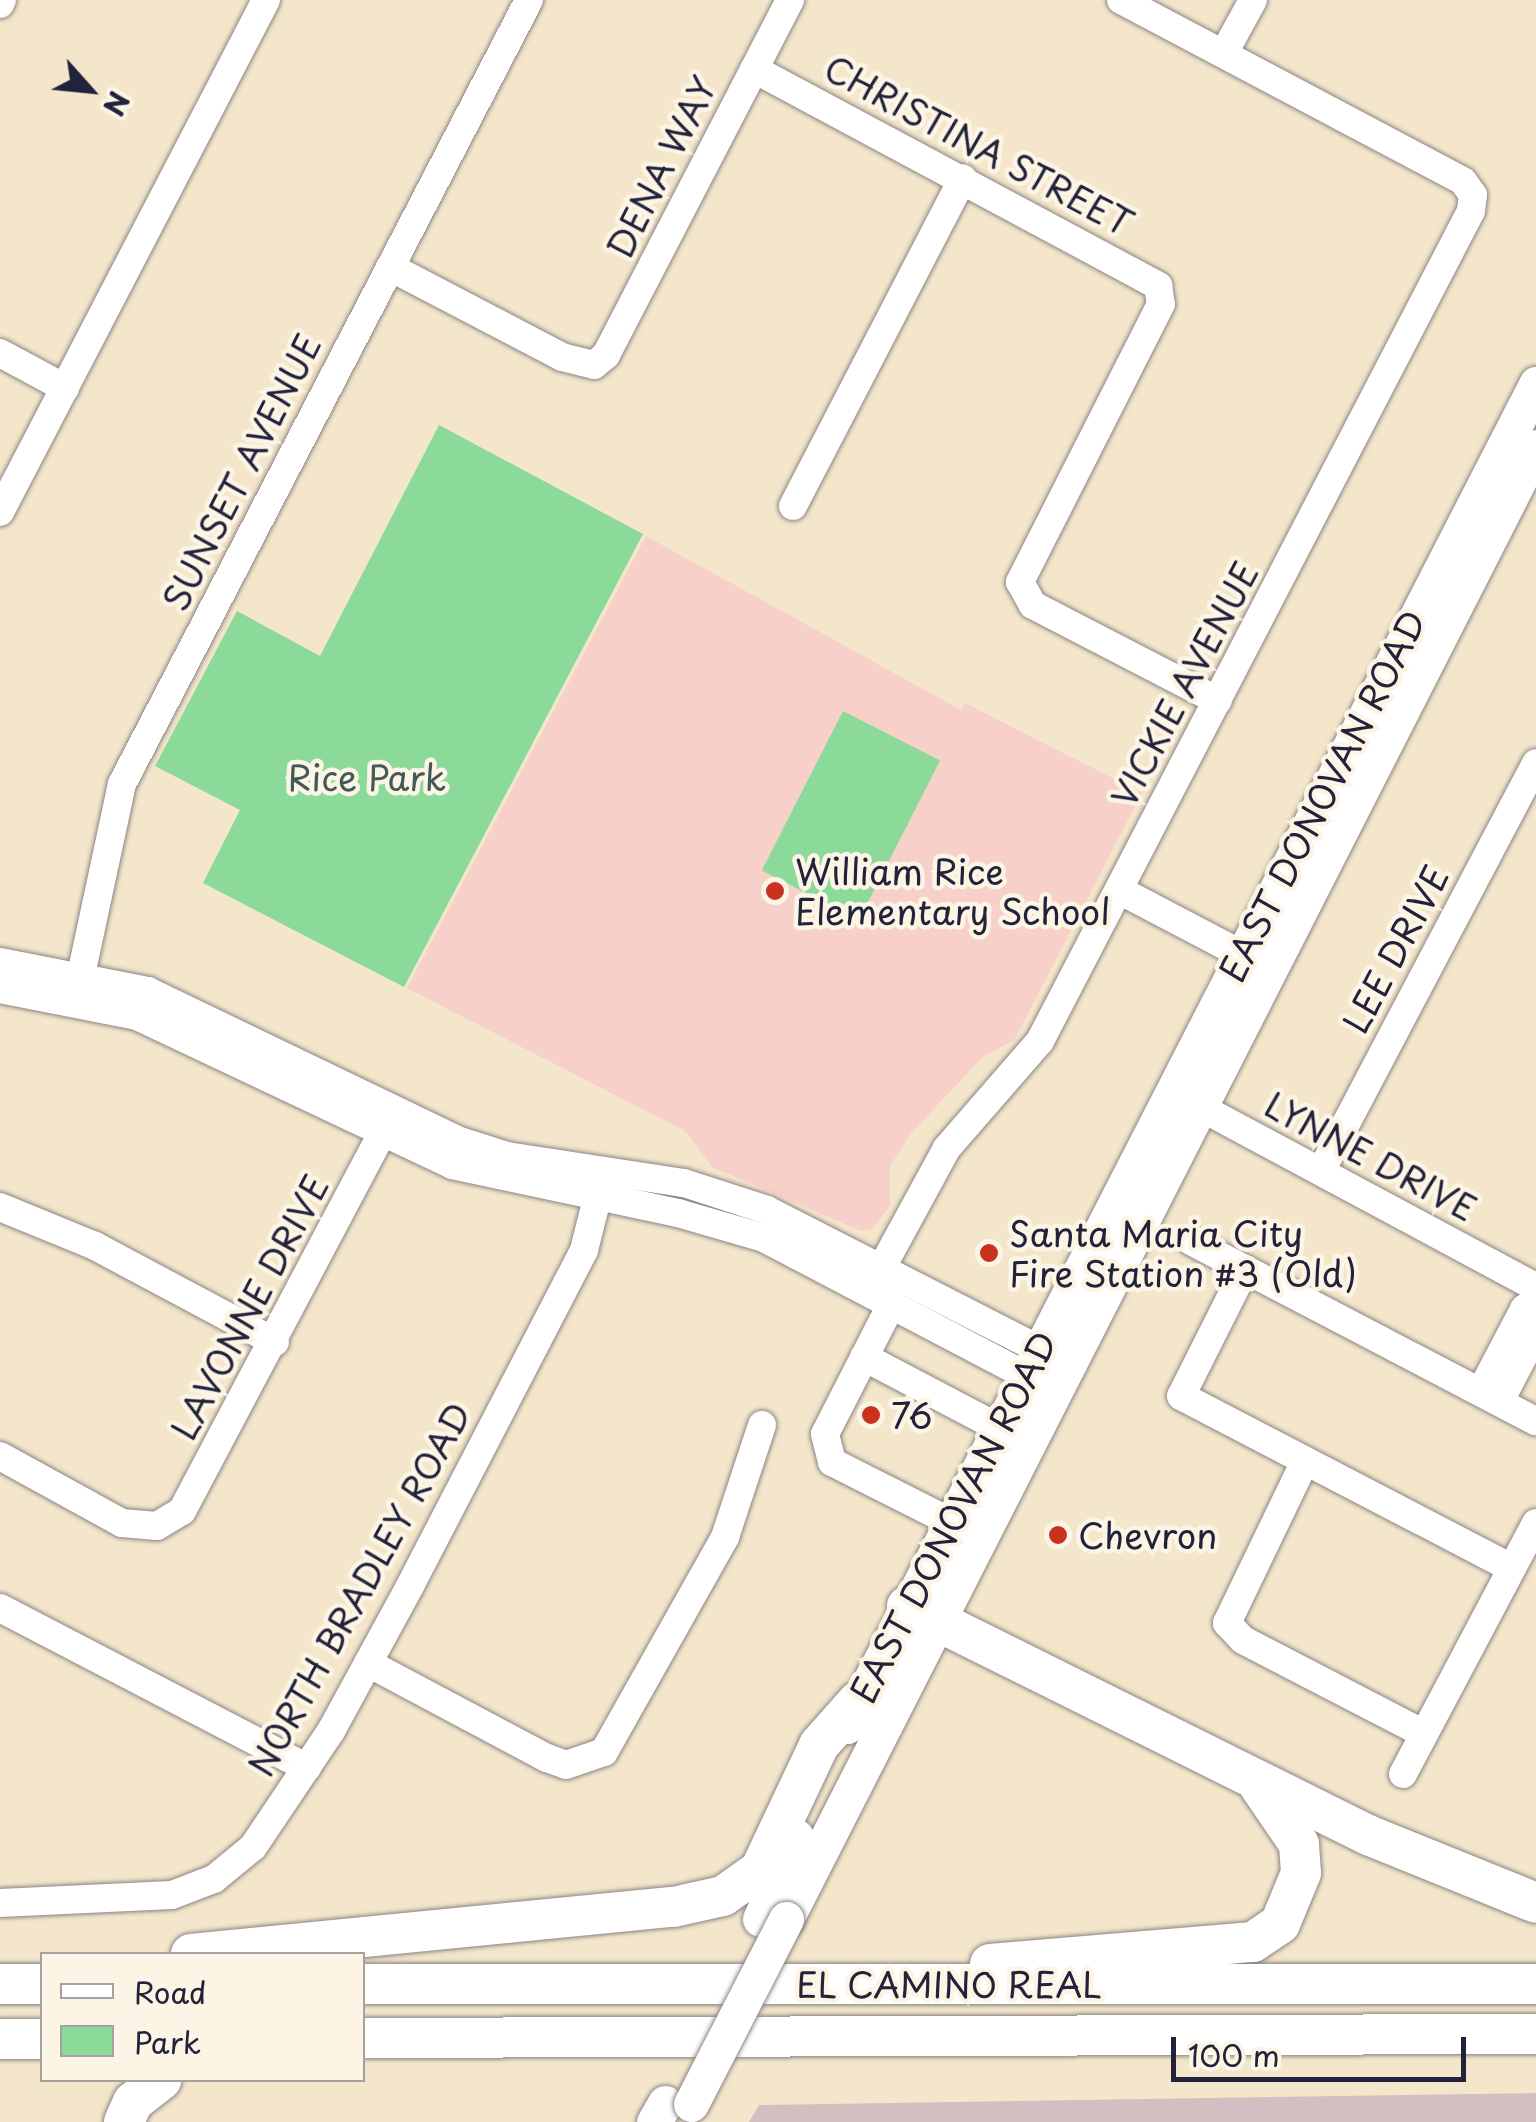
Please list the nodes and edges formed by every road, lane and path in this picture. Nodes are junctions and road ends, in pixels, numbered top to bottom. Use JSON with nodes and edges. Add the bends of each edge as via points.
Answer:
{"nodes":[{"id":1,"x":266,"y":0,"type":"edge"},
{"id":2,"x":529,"y":0,"type":"edge"},
{"id":3,"x":790,"y":0,"type":"edge"},
{"id":4,"x":1120,"y":0,"type":"edge"},
{"id":5,"x":1253,"y":0,"type":"edge"},
{"id":6,"x":1224,"y":52,"type":"junction"},
{"id":7,"x":754,"y":69,"type":"junction"},
{"id":8,"x":963,"y":178,"type":"junction"},
{"id":9,"x":390,"y":267,"type":"junction"},
{"id":10,"x":0,"y":352,"type":"edge"},
{"id":11,"x":1536,"y":384,"type":"edge"},
{"id":12,"x":65,"y":388,"type":"junction"},
{"id":13,"x":1536,"y":446,"type":"edge"},
{"id":14,"x":793,"y":506,"type":"dead end"},
{"id":15,"x":0,"y":512,"type":"edge"},
{"id":16,"x":1218,"y":701,"type":"junction"},
{"id":17,"x":1536,"y":763,"type":"edge"},
{"id":18,"x":1118,"y":890,"type":"junction"},
{"id":19,"x":1253,"y":960,"type":"junction"},
{"id":20,"x":0,"y":962,"type":"edge"},
{"id":21,"x":79,"y":986,"type":"junction"},
{"id":22,"x":0,"y":989,"type":"edge"},
{"id":23,"x":1183,"y":1098,"type":"junction"},
{"id":24,"x":389,"y":1122,"type":"junction"},
{"id":25,"x":1321,"y":1171,"type":"junction"},
{"id":26,"x":602,"y":1172,"type":"junction"},
{"id":27,"x":599,"y":1200,"type":"junction"},
{"id":28,"x":0,"y":1208,"type":"edge"},
{"id":29,"x":1191,"y":1241,"type":"dead end"},
{"id":30,"x":884,"y":1265,"type":"junction"},
{"id":31,"x":1245,"y":1269,"type":"junction"},
{"id":32,"x":1536,"y":1286,"type":"edge"},
{"id":33,"x":880,"y":1297,"type":"junction"},
{"id":34,"x":1536,"y":1300,"type":"edge"},
{"id":35,"x":1536,"y":1332,"type":"edge"},
{"id":36,"x":276,"y":1342,"type":"junction"},
{"id":37,"x":864,"y":1357,"type":"junction"},
{"id":38,"x":1046,"y":1370,"type":"junction"},
{"id":39,"x":1491,"y":1396,"type":"junction"},
{"id":40,"x":1536,"y":1421,"type":"edge"},
{"id":41,"x":762,"y":1425,"type":"dead end"},
{"id":42,"x":1000,"y":1428,"type":"junction"},
{"id":43,"x":0,"y":1456,"type":"edge"},
{"id":44,"x":1306,"y":1460,"type":"junction"},
{"id":45,"x":951,"y":1522,"type":"junction"},
{"id":46,"x":1536,"y":1523,"type":"edge"},
{"id":47,"x":1512,"y":1568,"type":"junction"},
{"id":48,"x":0,"y":1608,"type":"edge"},
{"id":49,"x":922,"y":1614,"type":"junction"},
{"id":50,"x":368,"y":1663,"type":"junction"},
{"id":51,"x":858,"y":1701,"type":"junction"},
{"id":52,"x":1424,"y":1734,"type":"junction"},
{"id":53,"x":306,"y":1768,"type":"junction"},
{"id":54,"x":1403,"y":1774,"type":"dead end"},
{"id":55,"x":1254,"y":1780,"type":"junction"},
{"id":56,"x":0,"y":1903,"type":"edge"},
{"id":57,"x":1536,"y":1903,"type":"edge"},
{"id":58,"x":773,"y":1919,"type":"junction"},
{"id":59,"x":211,"y":1952,"type":"edge"},
{"id":60,"x":891,"y":1982,"type":"junction"},
{"id":61,"x":0,"y":1984,"type":"edge"},
{"id":62,"x":40,"y":1984,"type":"edge"},
{"id":63,"x":365,"y":1984,"type":"edge"},
{"id":64,"x":1536,"y":1984,"type":"edge"},
{"id":65,"x":1536,"y":2034,"type":"edge"},
{"id":66,"x":365,"y":2038,"type":"edge"},
{"id":67,"x":572,"y":2038,"type":"junction"},
{"id":68,"x":0,"y":2039,"type":"edge"},
{"id":69,"x":40,"y":2039,"type":"edge"},
{"id":70,"x":365,"y":2065,"type":"edge"},
{"id":71,"x":159,"y":2082,"type":"edge"},
{"id":72,"x":673,"y":2113,"type":"edge"},
{"id":73,"x":124,"y":2122,"type":"edge"}],
"edges":[{"from":1,"to":12,"type":"street"},
{"from":2,"to":9,"type":"street","name":"SUNSET AVENUE"},
{"from":3,"to":7,"type":"street","name":"DENA WAY"},
{"from":4,"to":6,"type":"street"},
{"from":5,"to":6,"type":"street"},
{"from":6,"to":16,"type":"street","name":"VICKIE AVENUE","via":[[1463,181],[1473,195],[1471,211]]},
{"from":7,"to":8,"type":"street","name":"CHRISTINA STREET"},
{"from":7,"to":9,"type":"street","name":"DENA WAY","via":[[606,355],[594,365],[562,358]]},
{"from":8,"to":14,"type":"street"},
{"from":8,"to":16,"type":"street","name":"CHRISTINA STREET","via":[[1146,275],[1162,296],[1024,566],[1024,597]]},
{"from":9,"to":21,"type":"street","name":"SUNSET AVENUE","via":[[122,784]]},
{"from":10,"to":12,"type":"street"},
{"from":11,"to":19,"type":"main road","name":"EAST DONOVAN ROAD"},
{"from":12,"to":15,"type":"street"},
{"from":13,"to":19,"type":"main road","name":"EAST DONOVAN ROAD"},
{"from":16,"to":18,"type":"street","name":"VICKIE AVENUE"},
{"from":17,"to":25,"type":"street","name":"LEE DRIVE"},
{"from":18,"to":19,"type":"street"},
{"from":18,"to":30,"type":"street","name":"VICKIE AVENUE","via":[[1040,1041],[947,1148]]},
{"from":19,"to":23,"type":"main road","name":"EAST DONOVAN ROAD"},
{"from":20,"to":21,"type":"street"},
{"from":21,"to":22,"type":"street"},
{"from":21,"to":24,"type":"street","via":[[214,1017]]},
{"from":23,"to":25,"type":"street","name":"LYNNE DRIVE"},
{"from":23,"to":38,"type":"main road","name":"EAST DONOVAN ROAD"},
{"from":24,"to":26,"type":"street","via":[[506,1156]]},
{"from":24,"to":27,"type":"street","via":[[499,1180]]},
{"from":24,"to":36,"type":"street","name":"LAVONNE DRIVE"},
{"from":25,"to":32,"type":"street","name":"LYNNE DRIVE"},
{"from":26,"to":27,"type":"street","name":"NORTH BRADLEY ROAD"},
{"from":26,"to":30,"type":"street","via":[[684,1184],[767,1210]]},
{"from":27,"to":33,"type":"street","via":[[746,1232]]},
{"from":27,"to":50,"type":"street","name":"NORTH BRADLEY ROAD","via":[[584,1250]]},
{"from":28,"to":36,"type":"street","via":[[95,1246]]},
{"from":29,"to":31,"type":"street"},
{"from":30,"to":33,"type":"street","name":"VICKIE AVENUE"},
{"from":30,"to":38,"type":"street"},
{"from":31,"to":39,"type":"street"},
{"from":31,"to":44,"type":"street","via":[[1181,1396]]},
{"from":33,"to":37,"type":"street","name":"VICKIE AVENUE"},
{"from":33,"to":38,"type":"street"},
{"from":34,"to":39,"type":"street","via":[[1524,1308]]},
{"from":35,"to":39,"type":"street"},
{"from":36,"to":43,"type":"street","name":"LAVONNE DRIVE","via":[[182,1511],[156,1526],[122,1523]]},
{"from":37,"to":42,"type":"street"},
{"from":37,"to":45,"type":"street","name":"VICKIE AVENUE","via":[[825,1434],[832,1462]]},
{"from":38,"to":42,"type":"main road","name":"EAST DONOVAN ROAD"},
{"from":38,"to":49,"type":"main road","name":"EAST DONOVAN ROAD"},
{"from":39,"to":40,"type":"street"},
{"from":41,"to":50,"type":"street","via":[[725,1537],[614,1740],[596,1757],[566,1765],[546,1758]]},
{"from":42,"to":45,"type":"main road","name":"EAST DONOVAN ROAD"},
{"from":44,"to":47,"type":"street"},
{"from":44,"to":52,"type":"street","via":[[1226,1623],[1243,1640]]},
{"from":45,"to":49,"type":"main road","name":"EAST DONOVAN ROAD"},
{"from":46,"to":47,"type":"street"},
{"from":47,"to":52,"type":"street"},
{"from":48,"to":53,"type":"street"},
{"from":49,"to":51,"type":"main road","name":"EAST DONOVAN ROAD"},
{"from":49,"to":55,"type":"highway"},
{"from":49,"to":58,"type":"main road","name":"EAST DONOVAN ROAD"},
{"from":50,"to":53,"type":"street","name":"NORTH BRADLEY ROAD"},
{"from":51,"to":58,"type":"main road","name":"EAST DONOVAN ROAD"},
{"from":51,"to":59,"type":"highway","via":[[819,1745],[760,1870],[722,1896],[638,1911]]},
{"from":52,"to":54,"type":"street"},
{"from":53,"to":56,"type":"street","name":"NORTH BRADLEY ROAD","via":[[254,1846],[214,1879],[172,1895],[125,1901]]},
{"from":55,"to":57,"type":"highway","via":[[1450,1873]]},
{"from":55,"to":60,"type":"highway","via":[[1286,1818],[1299,1844],[1301,1873],[1280,1924],[1253,1942],[1034,1956]]},
{"from":58,"to":72,"type":"main road","name":"EAST DONOVAN ROAD","bridge":true},
{"from":60,"to":63,"type":"highway","name":"EL CAMINO REAL"},
{"from":60,"to":64,"type":"highway","name":"EL CAMINO REAL"},
{"from":61,"to":62,"type":"highway"},
{"from":65,"to":67,"type":"highway","name":"EL CAMINO REAL"},
{"from":66,"to":67,"type":"highway","name":"EL CAMINO REAL"},
{"from":67,"to":70,"type":"highway","via":[[459,2063]]},
{"from":68,"to":69,"type":"highway"},
{"from":71,"to":73,"type":"highway","via":[[134,2102]]}]}
